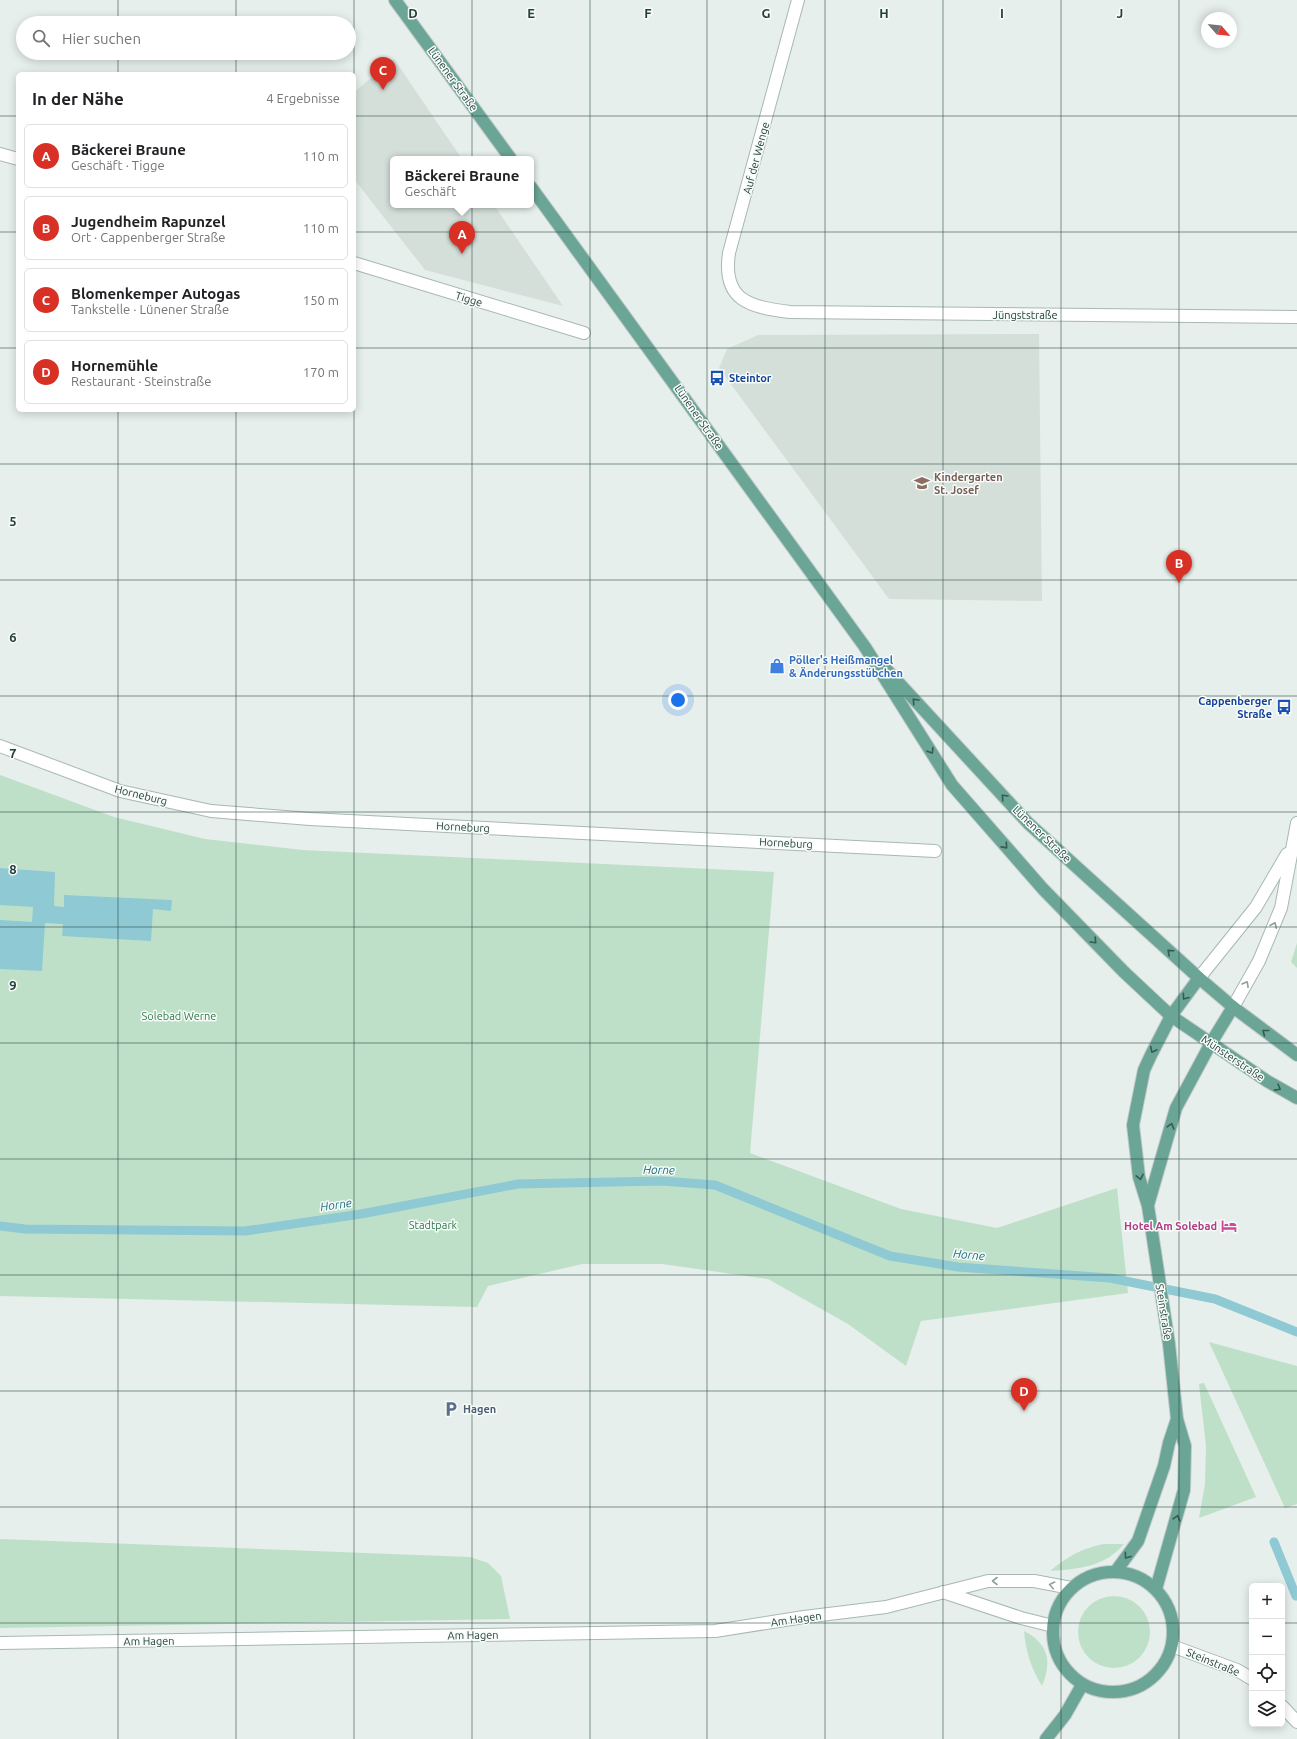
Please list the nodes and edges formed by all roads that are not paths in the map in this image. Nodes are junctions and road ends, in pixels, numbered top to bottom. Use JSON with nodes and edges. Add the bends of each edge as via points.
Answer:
{"nodes":[{"id":1,"x":395,"y":0,"type":"edge"},
{"id":2,"x":798,"y":0,"type":"edge"},
{"id":3,"x":0,"y":154,"type":"edge"},
{"id":4,"x":509,"y":156,"type":"edge"},
{"id":5,"x":16,"y":158,"type":"edge"},
{"id":6,"x":534,"y":191,"type":"edge"},
{"id":7,"x":356,"y":264,"type":"edge"},
{"id":8,"x":753,"y":305,"type":"joint"},
{"id":9,"x":1297,"y":317,"type":"edge"},
{"id":10,"x":584,"y":333,"type":"dead end"},
{"id":11,"x":865,"y":647,"type":"junction"},
{"id":12,"x":0,"y":746,"type":"edge"},
{"id":13,"x":1297,"y":822,"type":"edge"},
{"id":14,"x":1291,"y":848,"type":"junction"},
{"id":15,"x":935,"y":851,"type":"dead end"},
{"id":16,"x":1199,"y":978,"type":"junction"},
{"id":17,"x":1233,"y":1008,"type":"junction"},
{"id":18,"x":1171,"y":1016,"type":"junction"},
{"id":19,"x":1211,"y":1043,"type":"junction"},
{"id":20,"x":1297,"y":1055,"type":"edge"},
{"id":21,"x":1297,"y":1098,"type":"edge"},
{"id":22,"x":1148,"y":1206,"type":"junction"},
{"id":23,"x":1177,"y":1419,"type":"junction"},
{"id":24,"x":1116,"y":1571,"type":"junction"},
{"id":25,"x":1071,"y":1588,"type":"junction"},
{"id":26,"x":1156,"y":1590,"type":"junction"},
{"id":27,"x":943,"y":1592,"type":"junction"},
{"id":28,"x":1053,"y":1626,"type":"junction"},
{"id":29,"x":0,"y":1643,"type":"edge"},
{"id":30,"x":1172,"y":1646,"type":"junction"},
{"id":31,"x":1249,"y":1677,"type":"edge"},
{"id":32,"x":1082,"y":1685,"type":"junction"},
{"id":33,"x":1285,"y":1709,"type":"edge"},
{"id":34,"x":1297,"y":1722,"type":"edge"},
{"id":35,"x":1046,"y":1739,"type":"edge"}],
"edges":[{"from":1,"to":4,"type":"main road","name":"Lünener Straße"},
{"from":2,"to":8,"type":"street","name":"Auf der Wenge","via":[[727,268],[735,294]]},
{"from":3,"to":5,"type":"street"},
{"from":6,"to":11,"type":"main road","name":"Lünener Straße"},
{"from":7,"to":10,"type":"street","name":"Tigge"},
{"from":8,"to":9,"type":"street","name":"Jüngststraße","via":[[790,312]]},
{"from":16,"to":11,"type":"main road","name":"Lünener Straße","one_way":true,"via":[[1028,823]]},
{"from":11,"to":18,"type":"main road","name":"Lünener Straße","one_way":true,"via":[[952,785],[1049,894],[1124,972]]},
{"from":12,"to":15,"type":"street","name":"Horneburg","via":[[120,791],[211,812]]},
{"from":13,"to":14,"type":"street"},
{"from":14,"to":16,"type":"street","via":[[1256,907]]},
{"from":17,"to":14,"type":"street","one_way":true,"via":[[1259,961],[1281,908]]},
{"from":16,"to":17,"type":"main road","name":"Lünener Straße"},
{"from":16,"to":18,"type":"main road","name":"Steinstraße","one_way":true},
{"from":17,"to":19,"type":"main road","name":"Steinstraße"},
{"from":20,"to":17,"type":"main road","one_way":true},
{"from":18,"to":19,"type":"main road","name":"Münsterstraße"},
{"from":18,"to":22,"type":"main road","name":"Steinstraße","one_way":true,"via":[[1144,1070],[1133,1125],[1139,1177]]},
{"from":19,"to":21,"type":"main road","name":"Münsterstraße","one_way":true},
{"from":22,"to":19,"type":"main road","name":"Steinstraße","one_way":true,"via":[[1176,1108]]},
{"from":22,"to":23,"type":"main road","name":"Steinstraße"},
{"from":23,"to":24,"type":"main road","name":"Steinstraße","one_way":true,"via":[[1138,1541]]},
{"from":26,"to":23,"type":"main road","name":"Steinstraße","one_way":true,"via":[[1184,1490],[1185,1446]]},
{"from":24,"to":25,"type":"main road","via":[[1086,1578]]},
{"from":24,"to":26,"type":"main road","via":[[1143,1579]]},
{"from":25,"to":27,"type":"street","name":"Am Hagen","one_way":true,"via":[[1034,1581],[988,1580]]},
{"from":25,"to":28,"type":"main road","via":[[1058,1605]]},
{"from":26,"to":30,"type":"main road","via":[[1168,1606],[1174,1626]]},
{"from":27,"to":28,"type":"street"},
{"from":27,"to":29,"type":"street","name":"Am Hagen","via":[[886,1607],[715,1631]]},
{"from":28,"to":32,"type":"main road","via":[[1053,1643],[1059,1660],[1068,1674]]},
{"from":30,"to":31,"type":"street","name":"Steinstraße","via":[[1237,1670]]},
{"from":30,"to":32,"type":"main road","via":[[1165,1663],[1153,1678],[1137,1688],[1118,1693],[1100,1692]]},
{"from":32,"to":35,"type":"main road"},
{"from":33,"to":34,"type":"street"}]}
